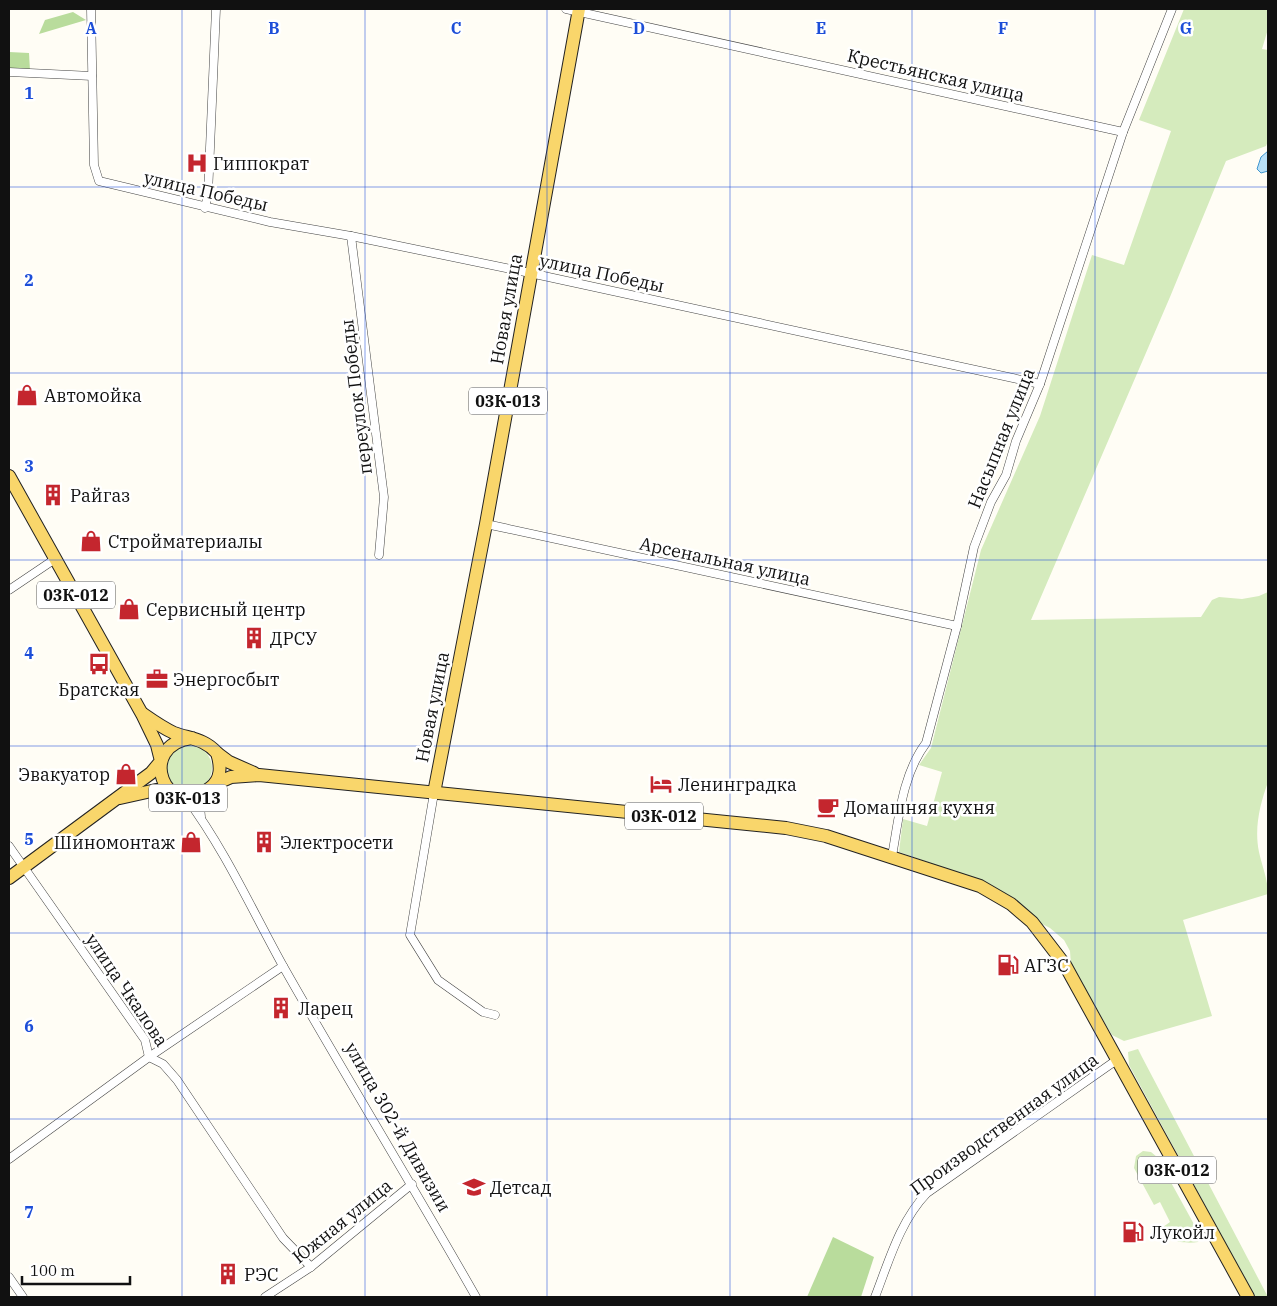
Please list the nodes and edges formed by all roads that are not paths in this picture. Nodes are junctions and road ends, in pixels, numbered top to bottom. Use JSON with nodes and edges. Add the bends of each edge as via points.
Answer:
{"nodes":[{"id":1,"x":91,"y":9,"type":"edge"},
{"id":2,"x":216,"y":9,"type":"edge"},
{"id":3,"x":1172,"y":9,"type":"edge"},
{"id":4,"x":575,"y":10,"type":"edge"},
{"id":5,"x":9,"y":72,"type":"edge"},
{"id":6,"x":92,"y":76,"type":"junction"},
{"id":7,"x":1123,"y":132,"type":"junction"},
{"id":8,"x":205,"y":208,"type":"junction"},
{"id":9,"x":351,"y":236,"type":"junction"},
{"id":10,"x":530,"y":273,"type":"junction"},
{"id":11,"x":1040,"y":384,"type":"junction"},
{"id":12,"x":9,"y":476,"type":"edge"},
{"id":13,"x":486,"y":524,"type":"junction"},
{"id":14,"x":379,"y":555,"type":"dead end"},
{"id":15,"x":56,"y":559,"type":"junction"},
{"id":16,"x":9,"y":590,"type":"edge"},
{"id":17,"x":957,"y":626,"type":"junction"},
{"id":18,"x":142,"y":714,"type":"junction"},
{"id":19,"x":192,"y":738,"type":"junction"},
{"id":20,"x":217,"y":754,"type":"junction"},
{"id":21,"x":161,"y":760,"type":"junction"},
{"id":22,"x":259,"y":775,"type":"junction"},
{"id":23,"x":216,"y":784,"type":"junction"},
{"id":24,"x":169,"y":790,"type":"junction"},
{"id":25,"x":434,"y":793,"type":"junction"},
{"id":26,"x":193,"y":798,"type":"junction"},
{"id":27,"x":113,"y":800,"type":"junction"},
{"id":28,"x":202,"y":819,"type":"junction"},
{"id":29,"x":9,"y":846,"type":"edge"},
{"id":30,"x":892,"y":856,"type":"junction"},
{"id":31,"x":24,"y":867,"type":"junction"},
{"id":32,"x":9,"y":878,"type":"edge"},
{"id":33,"x":283,"y":966,"type":"junction"},
{"id":34,"x":495,"y":1015,"type":"dead end"},
{"id":35,"x":149,"y":1057,"type":"junction"},
{"id":36,"x":1118,"y":1059,"type":"junction"},
{"id":37,"x":9,"y":1159,"type":"edge"},
{"id":38,"x":412,"y":1184,"type":"junction"},
{"id":39,"x":311,"y":1267,"type":"junction"},
{"id":40,"x":9,"y":1277,"type":"edge"},
{"id":41,"x":23,"y":1297,"type":"edge"},
{"id":42,"x":265,"y":1297,"type":"edge"},
{"id":43,"x":476,"y":1297,"type":"edge"},
{"id":44,"x":875,"y":1297,"type":"edge"},
{"id":45,"x":1248,"y":1297,"type":"edge"}],
"edges":[{"from":1,"to":6,"type":"street"},
{"from":2,"to":8,"type":"street"},
{"from":3,"to":7,"type":"street","name":"Насыпная улица"},
{"from":4,"to":7,"type":"street","name":"Крестьянская улица"},
{"from":4,"to":10,"type":"main road","name":"Новая улица","number":"03К-013"},
{"from":5,"to":6,"type":"street"},
{"from":6,"to":8,"type":"street","name":"улица Победы","via":[[94,165],[99,181]]},
{"from":7,"to":11,"type":"street","name":"Насыпная улица"},
{"from":8,"to":9,"type":"street","name":"улица Победы"},
{"from":9,"to":10,"type":"street","name":"улица Победы"},
{"from":9,"to":14,"type":"street","name":"переулок Победы","via":[[384,497]]},
{"from":10,"to":11,"type":"street","name":"улица Победы"},
{"from":10,"to":13,"type":"main road","name":"Новая улица","number":"03К-013"},
{"from":11,"to":17,"type":"street","name":"Насыпная улица","via":[[1016,441],[1006,475],[991,502],[974,547]]},
{"from":12,"to":15,"type":"main road","number":"03К-012"},
{"from":13,"to":17,"type":"street","name":"Арсенальная улица"},
{"from":13,"to":25,"type":"main road","name":"Новая улица","number":"03К-013"},
{"from":15,"to":16,"type":"street"},
{"from":15,"to":18,"type":"main road","number":"03К-012"},
{"from":17,"to":30,"type":"street","name":"Насыпная улица","via":[[926,743],[914,759]]},
{"from":18,"to":19,"type":"main road","via":[[160,726]]},
{"from":18,"to":21,"type":"main road"},
{"from":19,"to":20,"type":"main road","number":"03К-013","via":[[202,740]]},
{"from":19,"to":21,"type":"main road","number":"03К-013","via":[[174,743]]},
{"from":20,"to":22,"type":"main road","number":"03К-013"},
{"from":20,"to":23,"type":"main road","number":"03К-013","via":[[220,774]]},
{"from":21,"to":24,"type":"main road","number":"03К-013","via":[[160,770]]},
{"from":21,"to":27,"type":"main road","number":"03К-013","via":[[151,773]]},
{"from":22,"to":23,"type":"main road","number":"03К-013","via":[[231,777]]},
{"from":22,"to":25,"type":"main road","number":"03К-012"},
{"from":23,"to":26,"type":"main road","number":"03К-013"},
{"from":24,"to":26,"type":"main road","number":"03К-013"},
{"from":24,"to":27,"type":"main road","number":"03К-013"},
{"from":25,"to":30,"type":"main road","number":"03К-012","via":[[786,828]]},
{"from":25,"to":34,"type":"street","via":[[410,935],[438,980],[483,1012]]},
{"from":26,"to":28,"type":"street","name":"улица 302-й Дивизии"},
{"from":26,"to":28,"type":"street","name":"улица 302-й Дивизии"},
{"from":27,"to":31,"type":"main road","number":"03К-013"},
{"from":28,"to":33,"type":"street","name":"улица 302-й Дивизии"},
{"from":29,"to":31,"type":"street","name":"улица Чкалова"},
{"from":30,"to":36,"type":"main road","number":"03К-012","via":[[980,886],[1012,904],[1032,922],[1065,965]]},
{"from":31,"to":32,"type":"main road","number":"03К-013"},
{"from":31,"to":35,"type":"street","name":"улица Чкалова","via":[[145,1040]]},
{"from":33,"to":35,"type":"street"},
{"from":33,"to":38,"type":"street","name":"улица 302-й Дивизии"},
{"from":35,"to":37,"type":"street"},
{"from":35,"to":39,"type":"street","name":"улица Чкалова","via":[[163,1064],[177,1080],[283,1238]]},
{"from":36,"to":44,"type":"street","name":"Производственная улица","via":[[928,1193],[907,1218]]},
{"from":36,"to":45,"type":"main road","number":"03К-012"},
{"from":38,"to":39,"type":"street","name":"Южная улица"},
{"from":38,"to":43,"type":"street","name":"улица 302-й Дивизии"},
{"from":39,"to":42,"type":"street","name":"Южная улица"},
{"from":40,"to":41,"type":"street"}]}
